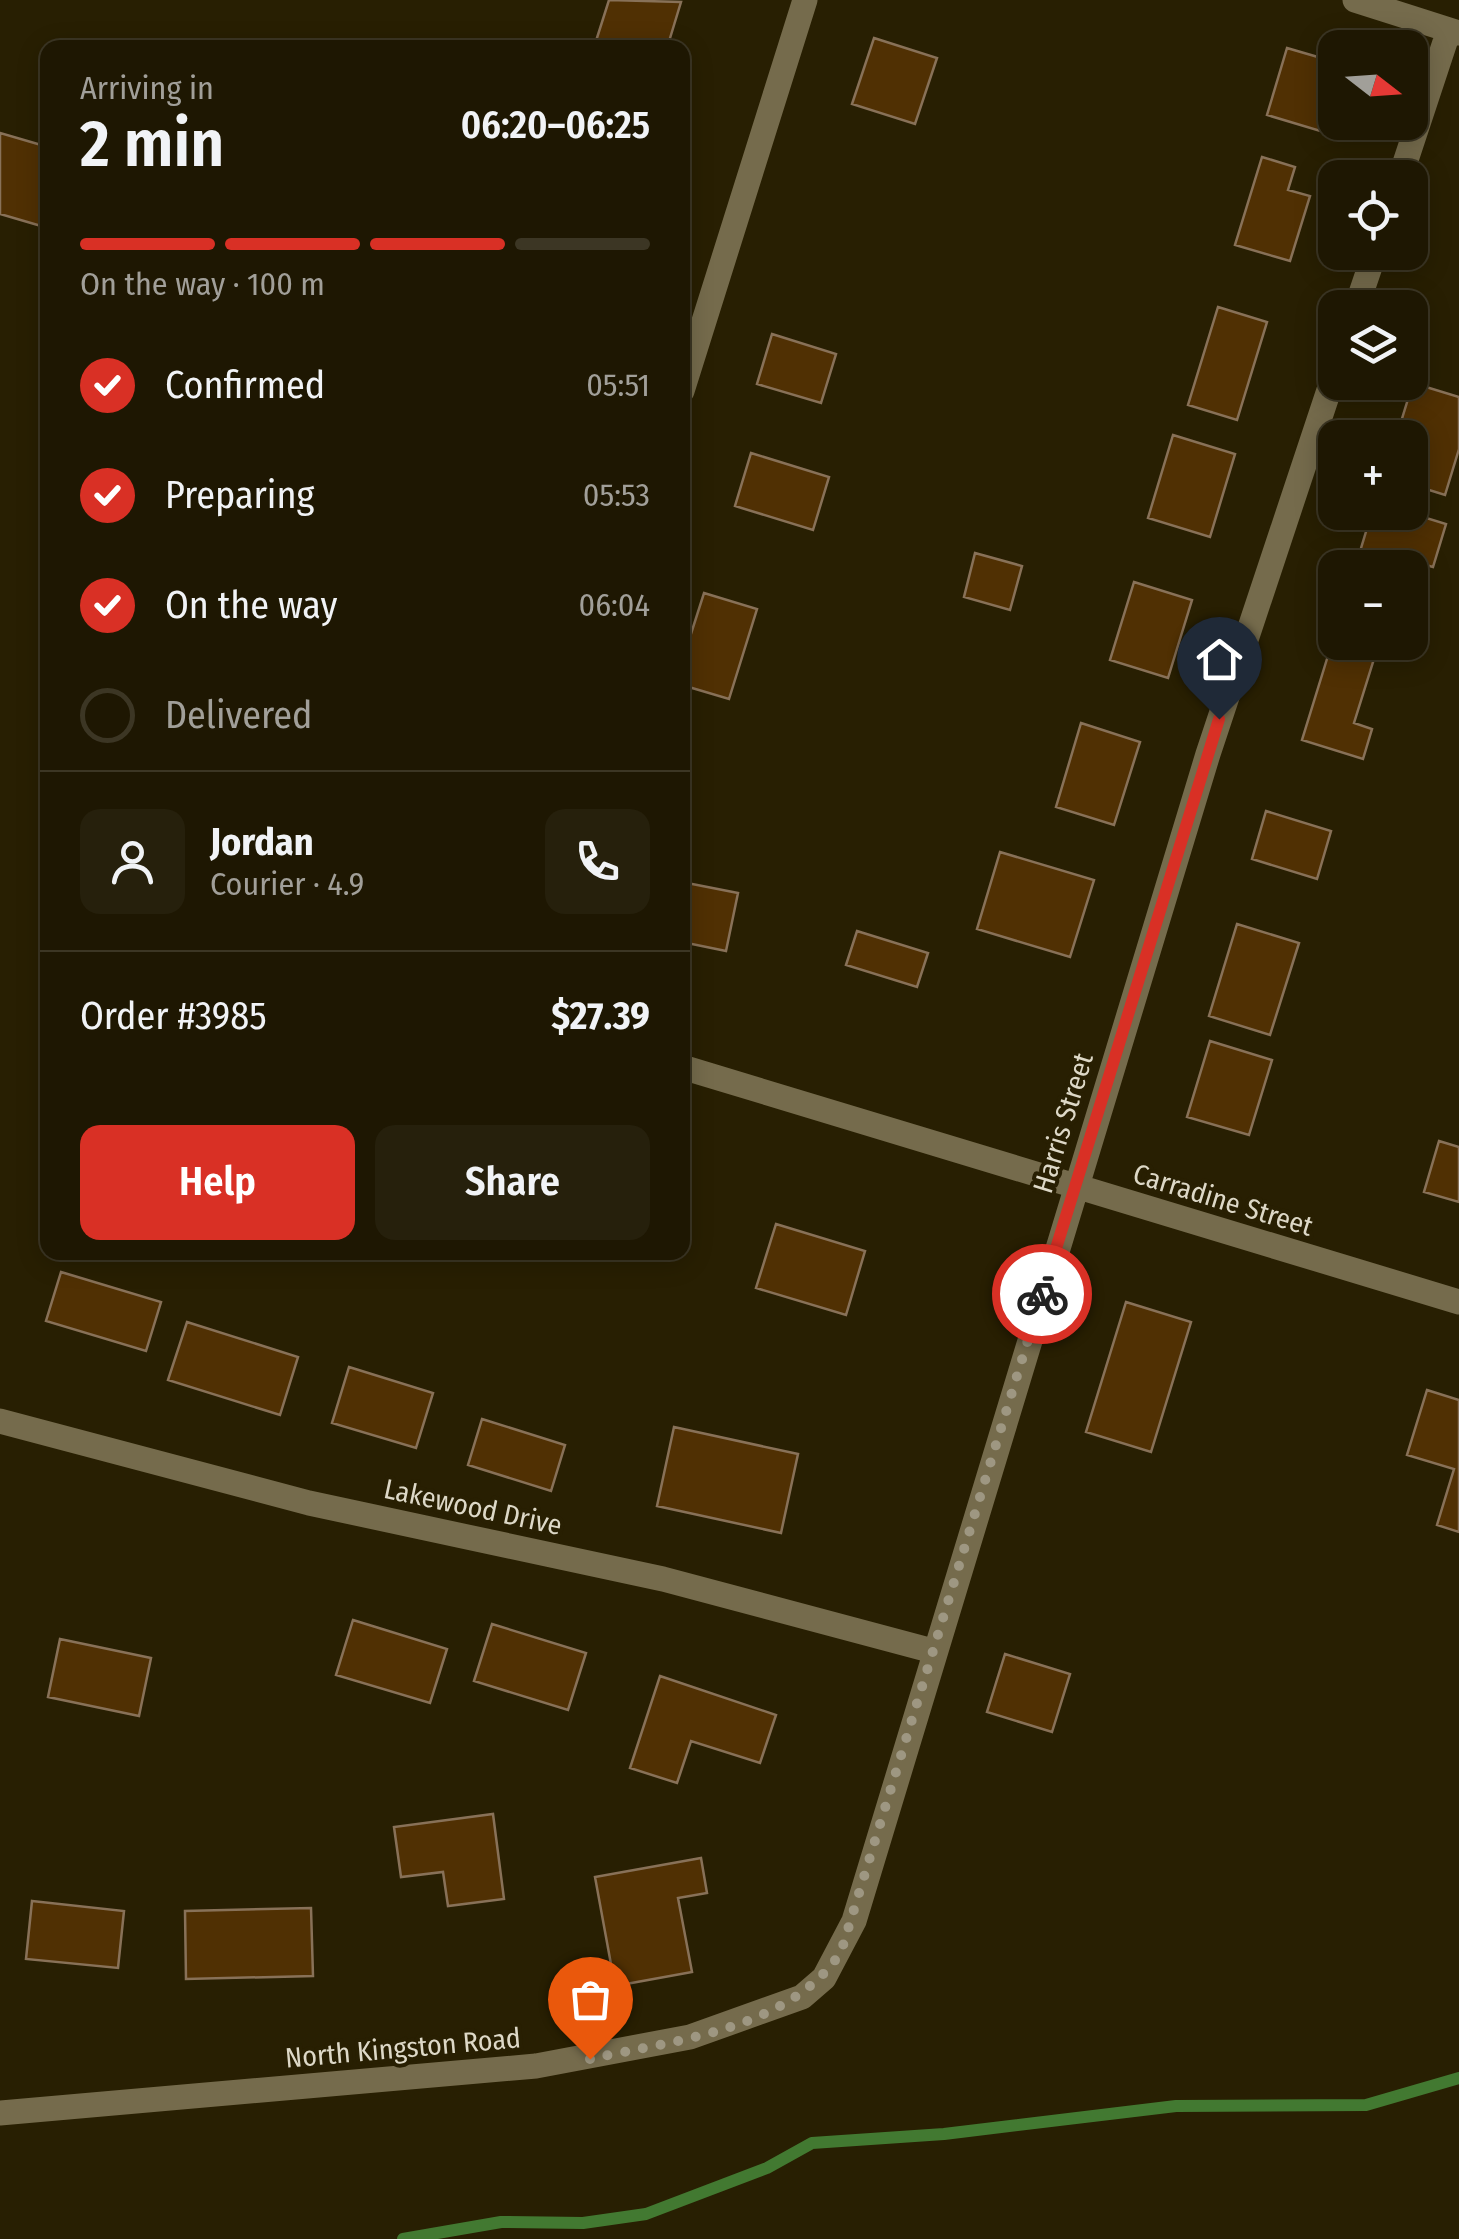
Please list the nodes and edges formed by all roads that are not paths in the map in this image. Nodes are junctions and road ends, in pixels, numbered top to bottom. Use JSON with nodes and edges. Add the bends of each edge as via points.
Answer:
{"nodes":[{"id":1,"x":805,"y":0,"type":"edge"},
{"id":2,"x":1355,"y":0,"type":"edge"},
{"id":3,"x":1454,"y":31,"type":"edge"},
{"id":4,"x":1407,"y":160,"type":"edge"},
{"id":5,"x":690,"y":366,"type":"edge"},
{"id":6,"x":1326,"y":400,"type":"edge"},
{"id":7,"x":690,"y":1070,"type":"edge"},
{"id":8,"x":1075,"y":1188,"type":"junction"},
{"id":9,"x":1459,"y":1302,"type":"edge"},
{"id":10,"x":0,"y":1422,"type":"edge"},
{"id":11,"x":933,"y":1651,"type":"junction"},
{"id":12,"x":802,"y":1997,"type":"joint"},
{"id":13,"x":0,"y":2113,"type":"edge"}],
"edges":[{"from":1,"to":5,"type":"street"},
{"from":2,"to":3,"type":"street"},
{"from":3,"to":4,"type":"street"},
{"from":6,"to":8,"type":"street","name":"Harris Street"},
{"from":7,"to":8,"type":"street","name":"Carradine Street"},
{"from":8,"to":9,"type":"street","name":"Carradine Street"},
{"from":8,"to":11,"type":"street","name":"Harris Street"},
{"from":10,"to":11,"type":"street","name":"Lakewood Drive","via":[[309,1502],[663,1579]]},
{"from":11,"to":12,"type":"street","name":"Harris Street","via":[[854,1921],[824,1978]]},
{"from":12,"to":13,"type":"street","name":"North Kingston Road","via":[[690,2037],[590,2059]]}]}
